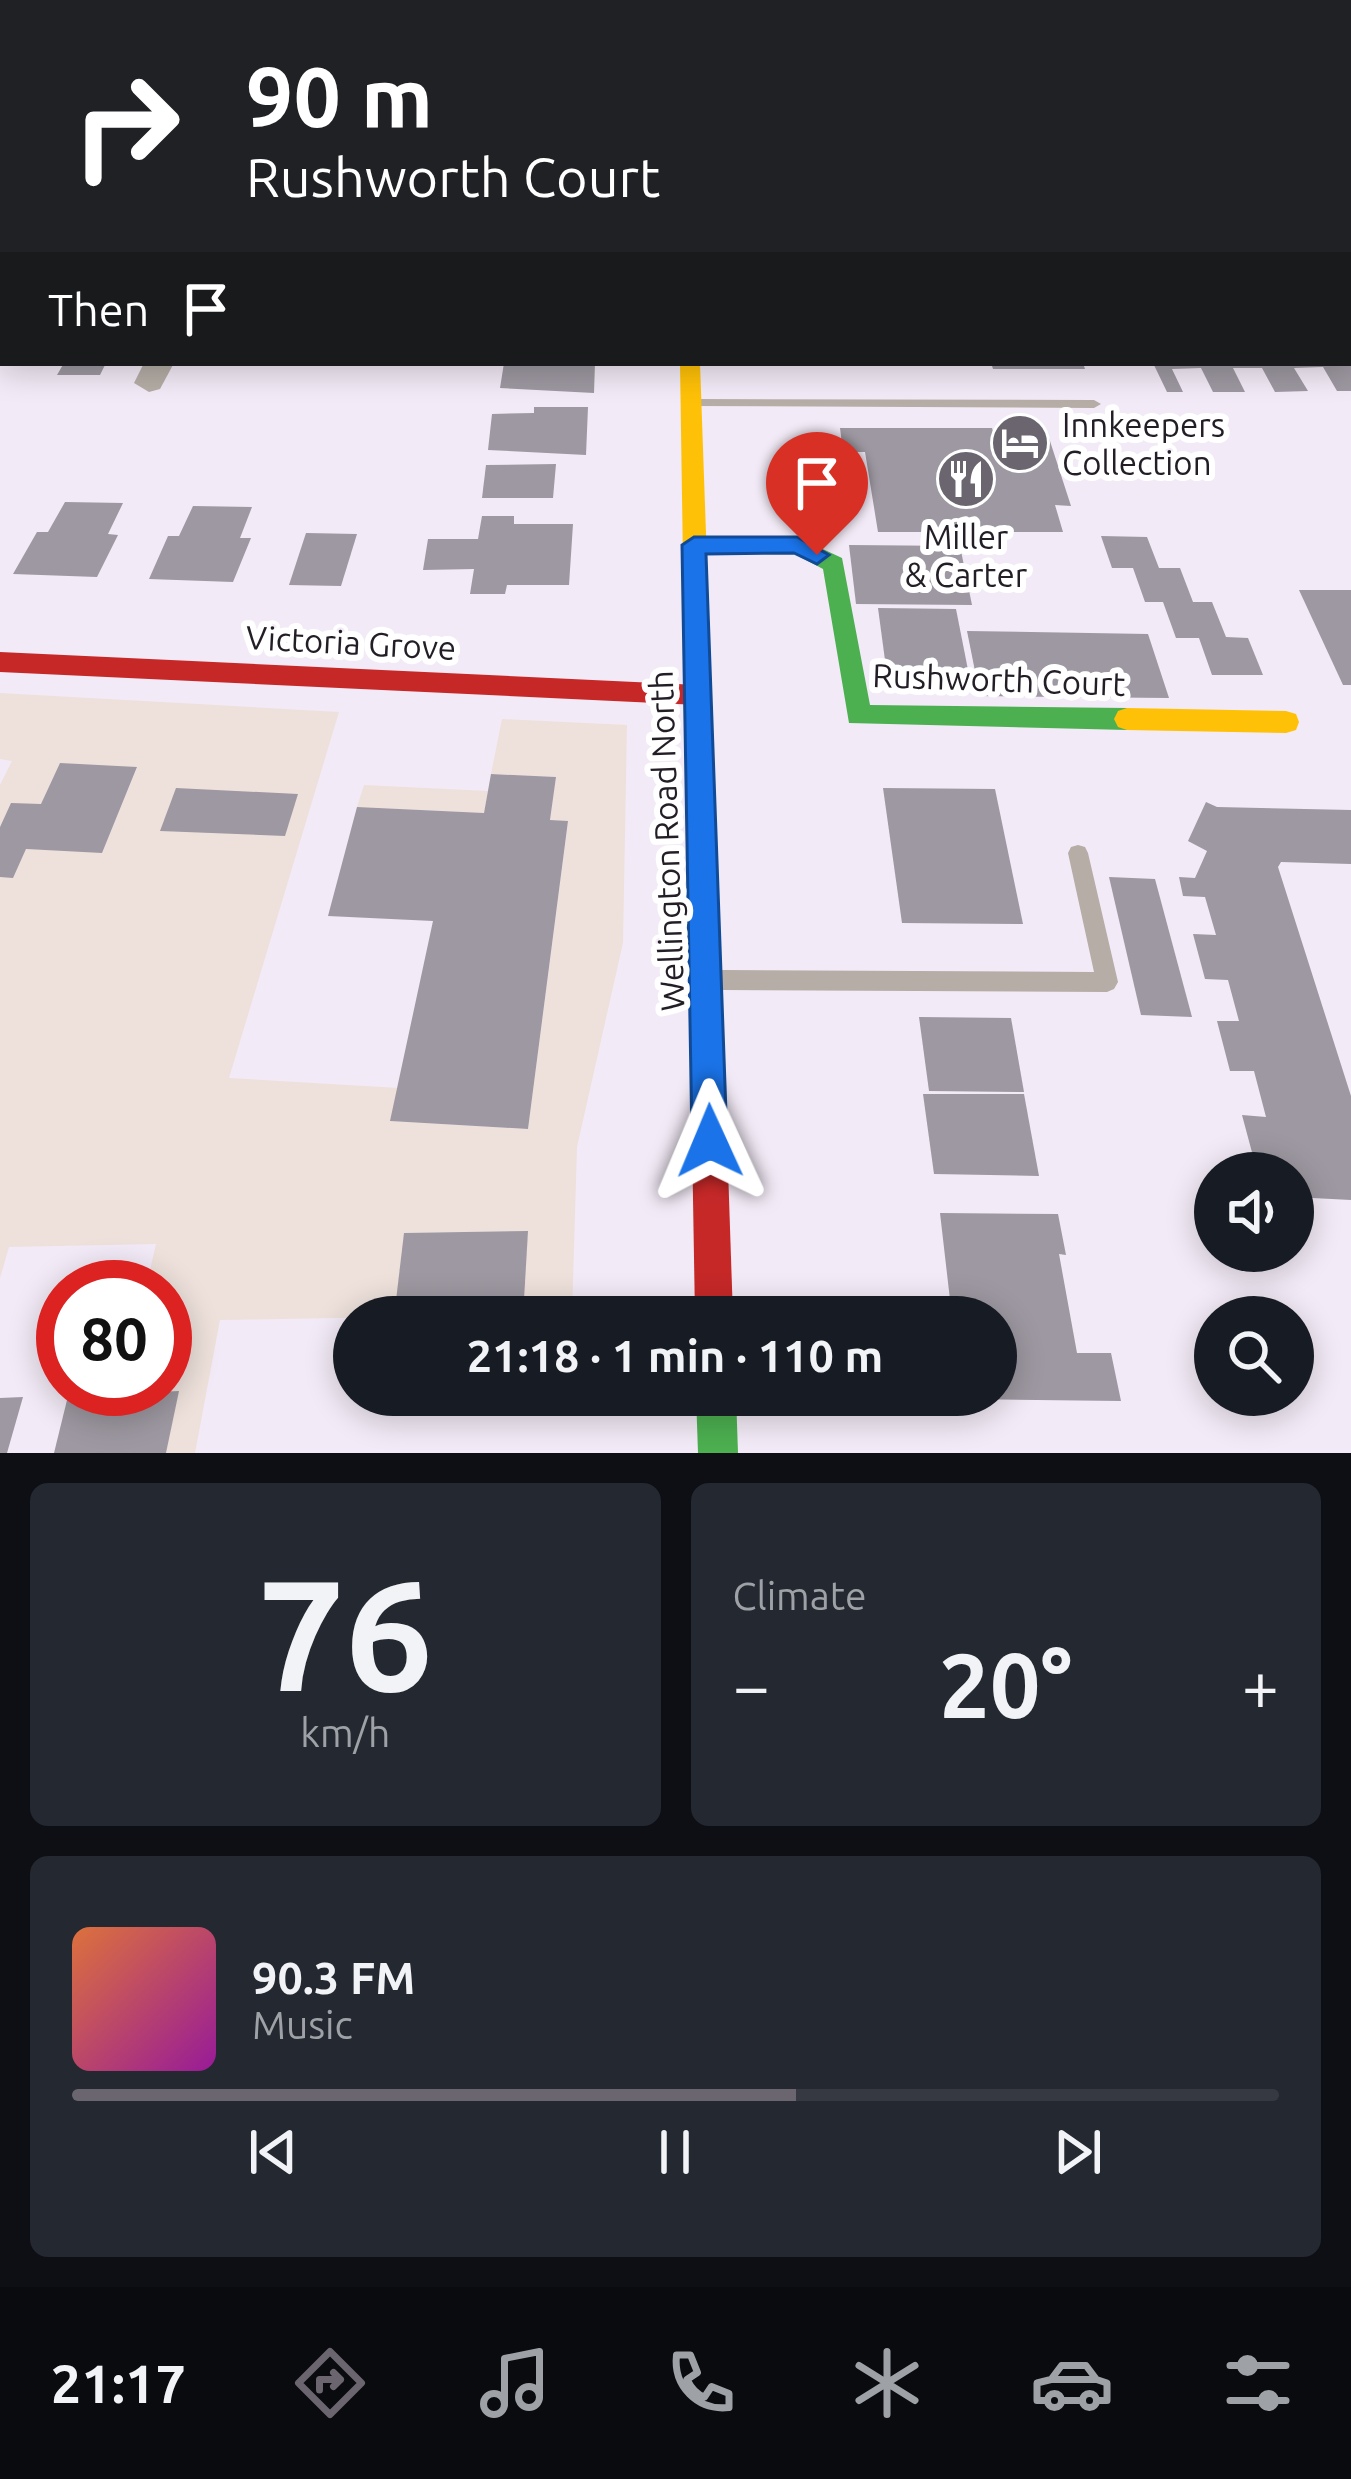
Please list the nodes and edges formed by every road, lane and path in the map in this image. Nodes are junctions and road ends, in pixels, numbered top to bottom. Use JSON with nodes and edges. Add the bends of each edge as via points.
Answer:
{"nodes":[{"id":1,"x":690,"y":366,"type":"edge"},
{"id":2,"x":691,"y":404,"type":"junction"},
{"id":3,"x":1094,"y":404,"type":"dead end"},
{"id":4,"x":694,"y":545,"type":"junction"},
{"id":5,"x":0,"y":662,"type":"edge"},
{"id":6,"x":698,"y":695,"type":"junction"},
{"id":7,"x":1286,"y":722,"type":"dead end"},
{"id":8,"x":1078,"y":853,"type":"dead end"},
{"id":9,"x":706,"y":980,"type":"junction"},
{"id":10,"x":714,"y":1296,"type":"edge"},
{"id":11,"x":717,"y":1416,"type":"edge"},
{"id":12,"x":718,"y":1453,"type":"edge"}],
"edges":[{"from":1,"to":2,"type":"main road","name":"Wellington Road North"},
{"from":2,"to":3,"type":"lane"},
{"from":2,"to":4,"type":"main road","name":"Wellington Road North"},
{"from":4,"to":6,"type":"main road","name":"Wellington Road North"},
{"from":4,"to":7,"type":"main road","name":"Rushworth Court","via":[[797,545],[834,564],[858,715]]},
{"from":5,"to":6,"type":"main road","name":"Victoria Grove"},
{"from":6,"to":9,"type":"main road","name":"Wellington Road North"},
{"from":8,"to":9,"type":"lane","via":[[1107,982]]},
{"from":9,"to":10,"type":"main road","name":"Wellington Road North"},
{"from":11,"to":12,"type":"main road"}]}
